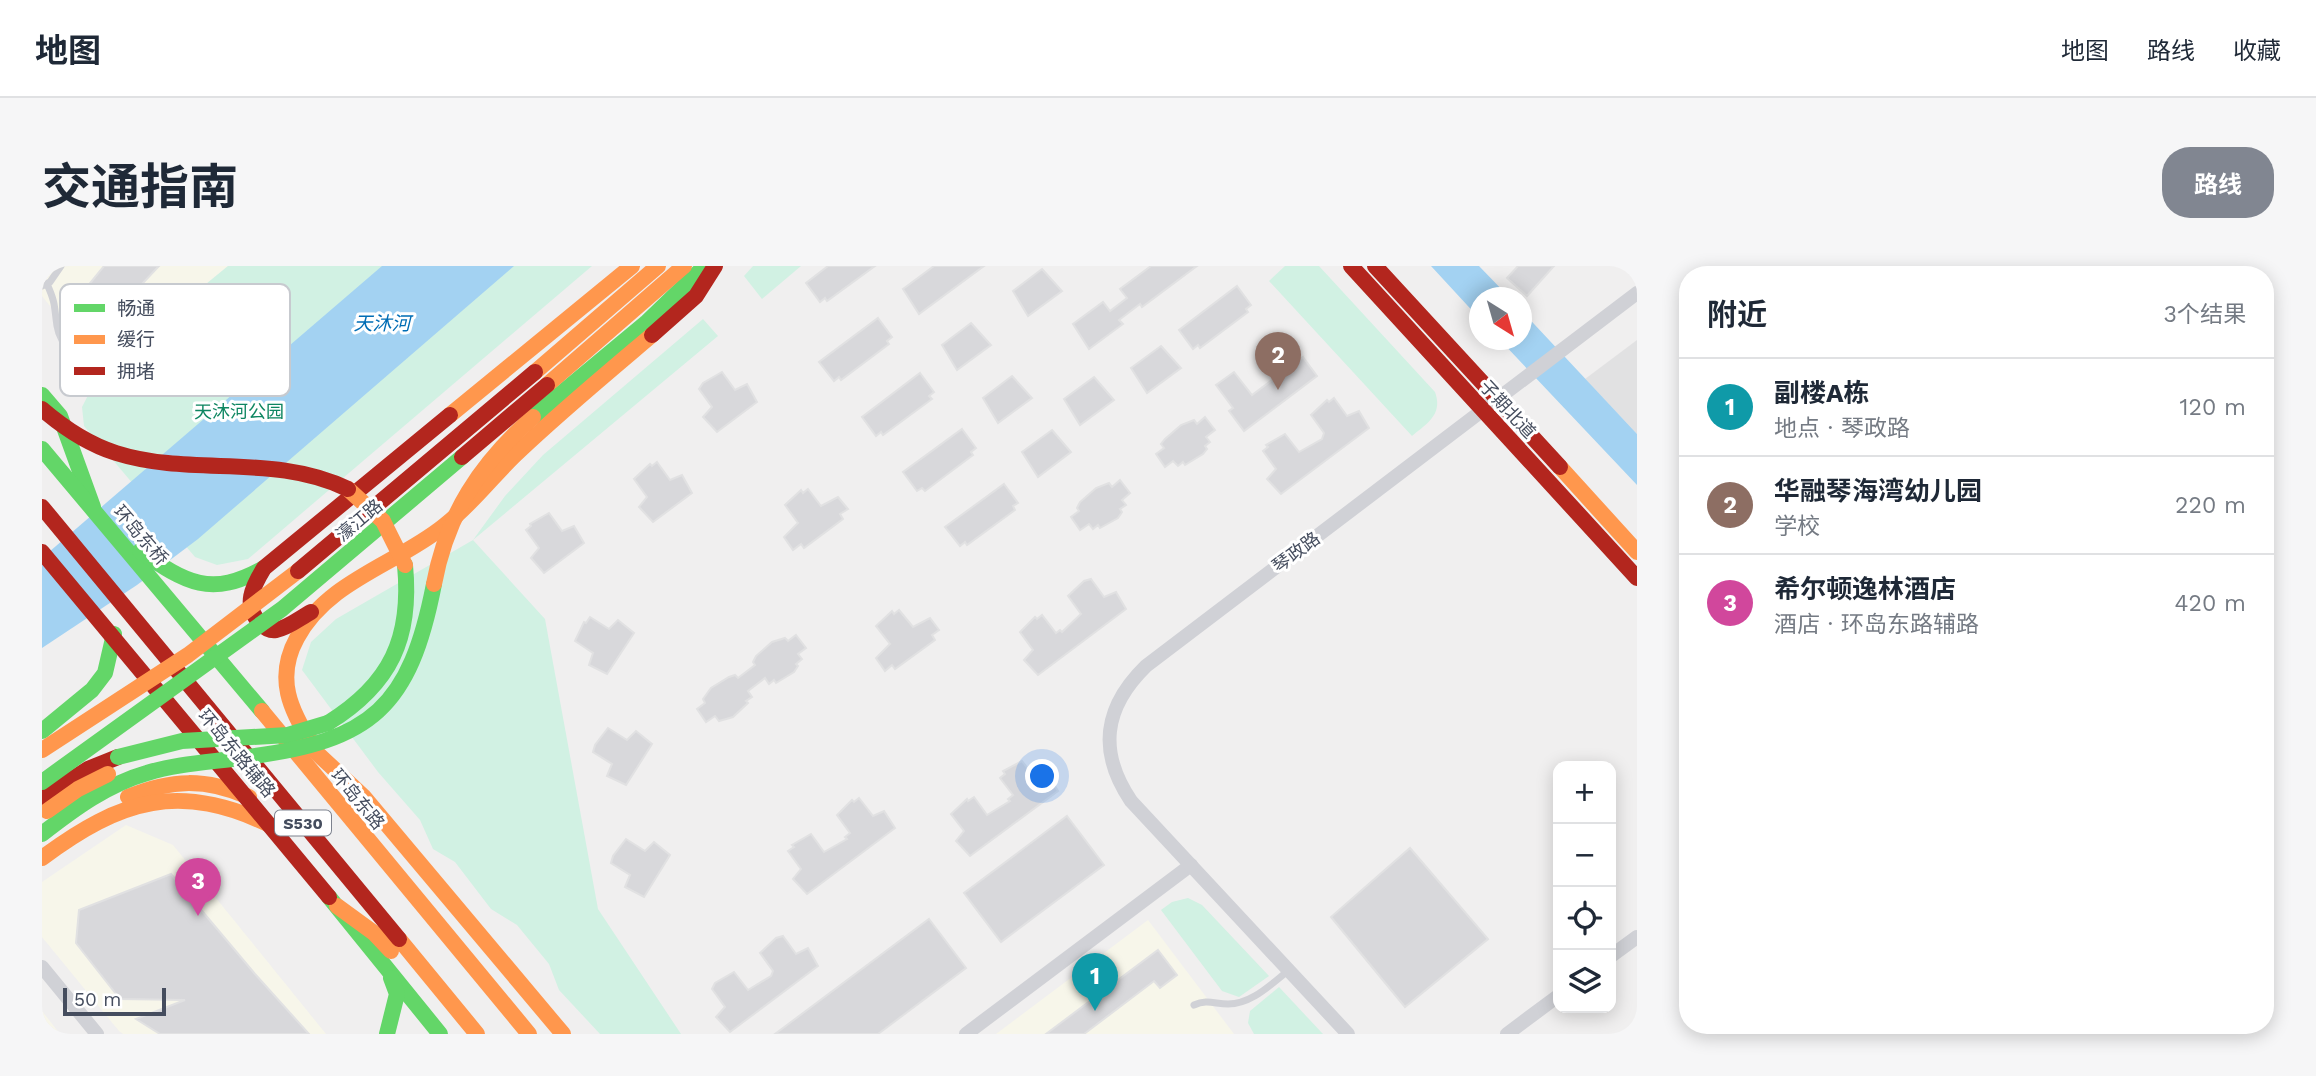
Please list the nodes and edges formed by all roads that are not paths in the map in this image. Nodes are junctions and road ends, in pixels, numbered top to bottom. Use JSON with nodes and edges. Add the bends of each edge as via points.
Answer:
{"nodes":[{"id":1,"x":61,"y":266,"type":"edge"},
{"id":2,"x":632,"y":266,"type":"edge"},
{"id":3,"x":658,"y":266,"type":"edge"},
{"id":4,"x":684,"y":266,"type":"edge"},
{"id":5,"x":705,"y":266,"type":"edge"},
{"id":6,"x":715,"y":266,"type":"edge"},
{"id":7,"x":1351,"y":266,"type":"edge"},
{"id":8,"x":1376,"y":266,"type":"edge"},
{"id":9,"x":45,"y":285,"type":"edge"},
{"id":10,"x":1637,"y":293,"type":"edge"},
{"id":11,"x":60,"y":334,"type":"edge"},
{"id":12,"x":42,"y":395,"type":"edge"},
{"id":13,"x":1497,"y":399,"type":"junction"},
{"id":14,"x":42,"y":409,"type":"edge"},
{"id":15,"x":1483,"y":410,"type":"junction"},
{"id":16,"x":42,"y":449,"type":"edge"},
{"id":17,"x":42,"y":507,"type":"edge"},
{"id":18,"x":93,"y":509,"type":"junction"},
{"id":19,"x":114,"y":534,"type":"junction"},
{"id":20,"x":42,"y":552,"type":"edge"},
{"id":21,"x":1637,"y":552,"type":"edge"},
{"id":22,"x":264,"y":568,"type":"junction"},
{"id":23,"x":1637,"y":578,"type":"edge"},
{"id":24,"x":160,"y":587,"type":"joint"},
{"id":25,"x":324,"y":605,"type":"junction"},
{"id":26,"x":111,"y":631,"type":"junction"},
{"id":27,"x":257,"y":707,"type":"junction"},
{"id":28,"x":328,"y":723,"type":"junction"},
{"id":29,"x":42,"y":731,"type":"edge"},
{"id":30,"x":314,"y":748,"type":"junction"},
{"id":31,"x":42,"y":750,"type":"edge"},
{"id":32,"x":279,"y":751,"type":"junction"},
{"id":33,"x":42,"y":782,"type":"edge"},
{"id":34,"x":249,"y":797,"type":"junction"},
{"id":35,"x":42,"y":798,"type":"edge"},
{"id":36,"x":42,"y":815,"type":"edge"},
{"id":37,"x":272,"y":826,"type":"junction"},
{"id":38,"x":42,"y":834,"type":"edge"},
{"id":39,"x":42,"y":856,"type":"edge"},
{"id":40,"x":1191,"y":865,"type":"junction"},
{"id":41,"x":337,"y":906,"type":"junction"},
{"id":42,"x":1637,"y":937,"type":"edge"},
{"id":43,"x":1616,"y":952,"type":"edge"},
{"id":44,"x":42,"y":967,"type":"edge"},
{"id":45,"x":385,"y":967,"type":"junction"},
{"id":46,"x":1289,"y":970,"type":"junction"},
{"id":47,"x":476,"y":971,"type":"junction"},
{"id":48,"x":429,"y":976,"type":"junction"},
{"id":49,"x":1553,"y":1000,"type":"edge"},
{"id":50,"x":1194,"y":1005,"type":"dead end"},
{"id":51,"x":97,"y":1034,"type":"edge"},
{"id":52,"x":387,"y":1034,"type":"edge"},
{"id":53,"x":440,"y":1034,"type":"edge"},
{"id":54,"x":477,"y":1034,"type":"edge"},
{"id":55,"x":529,"y":1034,"type":"edge"},
{"id":56,"x":546,"y":1034,"type":"edge"},
{"id":57,"x":564,"y":1034,"type":"edge"},
{"id":58,"x":966,"y":1034,"type":"edge"},
{"id":59,"x":1348,"y":1034,"type":"edge"},
{"id":60,"x":1507,"y":1034,"type":"edge"}],
"edges":[{"from":1,"to":9,"type":"lane"},
{"from":2,"to":22,"type":"main road"},
{"from":3,"to":31,"type":"main road","name":"濠江路","bridge":true,"via":[[270,595]]},
{"from":4,"to":33,"type":"main road","name":"濠江路","bridge":true,"via":[[282,609]]},
{"from":5,"to":32,"type":"main road","bridge":true,"via":[[646,323],[490,455],[458,506],[446,537],[415,660],[400,688],[360,726],[325,742]]},
{"from":6,"to":25,"type":"main road","via":[[696,296],[515,455],[481,494],[431,536]]},
{"from":7,"to":15,"type":"main road","name":"子期北道"},
{"from":8,"to":13,"type":"main road","name":"子期北道"},
{"from":9,"to":11,"type":"lane","via":[[58,308]]},
{"from":10,"to":13,"type":"street","name":"琴政路"},
{"from":12,"to":18,"type":"main road","via":[[60,416]]},
{"from":13,"to":15,"type":"street","name":"琴政路"},
{"from":13,"to":21,"type":"main road","name":"子期北道"},
{"from":14,"to":28,"type":"main road","bridge":true,"via":[[77,436],[125,456],[186,466],[296,469],[346,487],[379,513],[405,565],[405,628],[387,672],[372,692]]},
{"from":15,"to":23,"type":"main road","name":"子期北道"},
{"from":15,"to":40,"type":"street","name":"琴政路","via":[[1130,681],[1111,720],[1112,763],[1131,801]]},
{"from":16,"to":18,"type":"main road","number":"S530"},
{"from":17,"to":48,"type":"main road","number":"S530"},
{"from":18,"to":19,"type":"main road","name":"环岛东桥","number":"S530"},
{"from":19,"to":22,"type":"main road","via":[[190,583],[224,587]]},
{"from":19,"to":24,"type":"main road","name":"环岛东桥","number":"S530"},
{"from":20,"to":26,"type":"main road"},
{"from":22,"to":25,"type":"main road","via":[[248,600],[251,612],[267,630],[279,630]]},
{"from":24,"to":27,"type":"main road","name":"环岛东路","number":"S530"},
{"from":25,"to":30,"type":"main road","via":[[298,636],[285,667],[286,703]]},
{"from":26,"to":29,"type":"main road","via":[[105,673]]},
{"from":26,"to":34,"type":"main road","name":"环岛东路辅路"},
{"from":27,"to":30,"type":"main road"},
{"from":27,"to":47,"type":"main road","name":"环岛东路","number":"S530"},
{"from":28,"to":32,"type":"main road","bridge":true},
{"from":28,"to":35,"type":"main road","bridge":true,"via":[[288,735],[210,738],[158,746],[88,769]]},
{"from":30,"to":57,"type":"main road","via":[[363,796]]},
{"from":32,"to":36,"type":"main road","bridge":true,"via":[[217,749],[145,761],[78,789]]},
{"from":32,"to":38,"type":"main road","bridge":true,"via":[[136,777],[106,791]]},
{"from":34,"to":37,"type":"main road","name":"环岛东路辅路"},
{"from":34,"to":39,"type":"main road","via":[[225,785],[191,780],[138,793],[100,809]]},
{"from":37,"to":39,"type":"main road","via":[[246,811],[208,801],[140,804],[96,819]]},
{"from":37,"to":41,"type":"main road","name":"环岛东路辅路"},
{"from":40,"to":46,"type":"street","name":"琴政路"},
{"from":40,"to":58,"type":"street"},
{"from":41,"to":45,"type":"main road","name":"环岛东路辅路"},
{"from":41,"to":48,"type":"main road","via":[[374,933],[404,965]]},
{"from":42,"to":43,"type":"street"},
{"from":44,"to":51,"type":"street"},
{"from":45,"to":52,"type":"main road","via":[[397,994]]},
{"from":45,"to":53,"type":"main road","name":"环岛东路辅路"},
{"from":46,"to":50,"type":"lane","via":[[1252,998]]},
{"from":46,"to":59,"type":"street","name":"琴政路"},
{"from":47,"to":55,"type":"main road","name":"环岛东路","number":"S530"},
{"from":47,"to":56,"type":"main road","via":[[505,990]]},
{"from":48,"to":54,"type":"main road","number":"S530"},
{"from":49,"to":60,"type":"street"}]}
